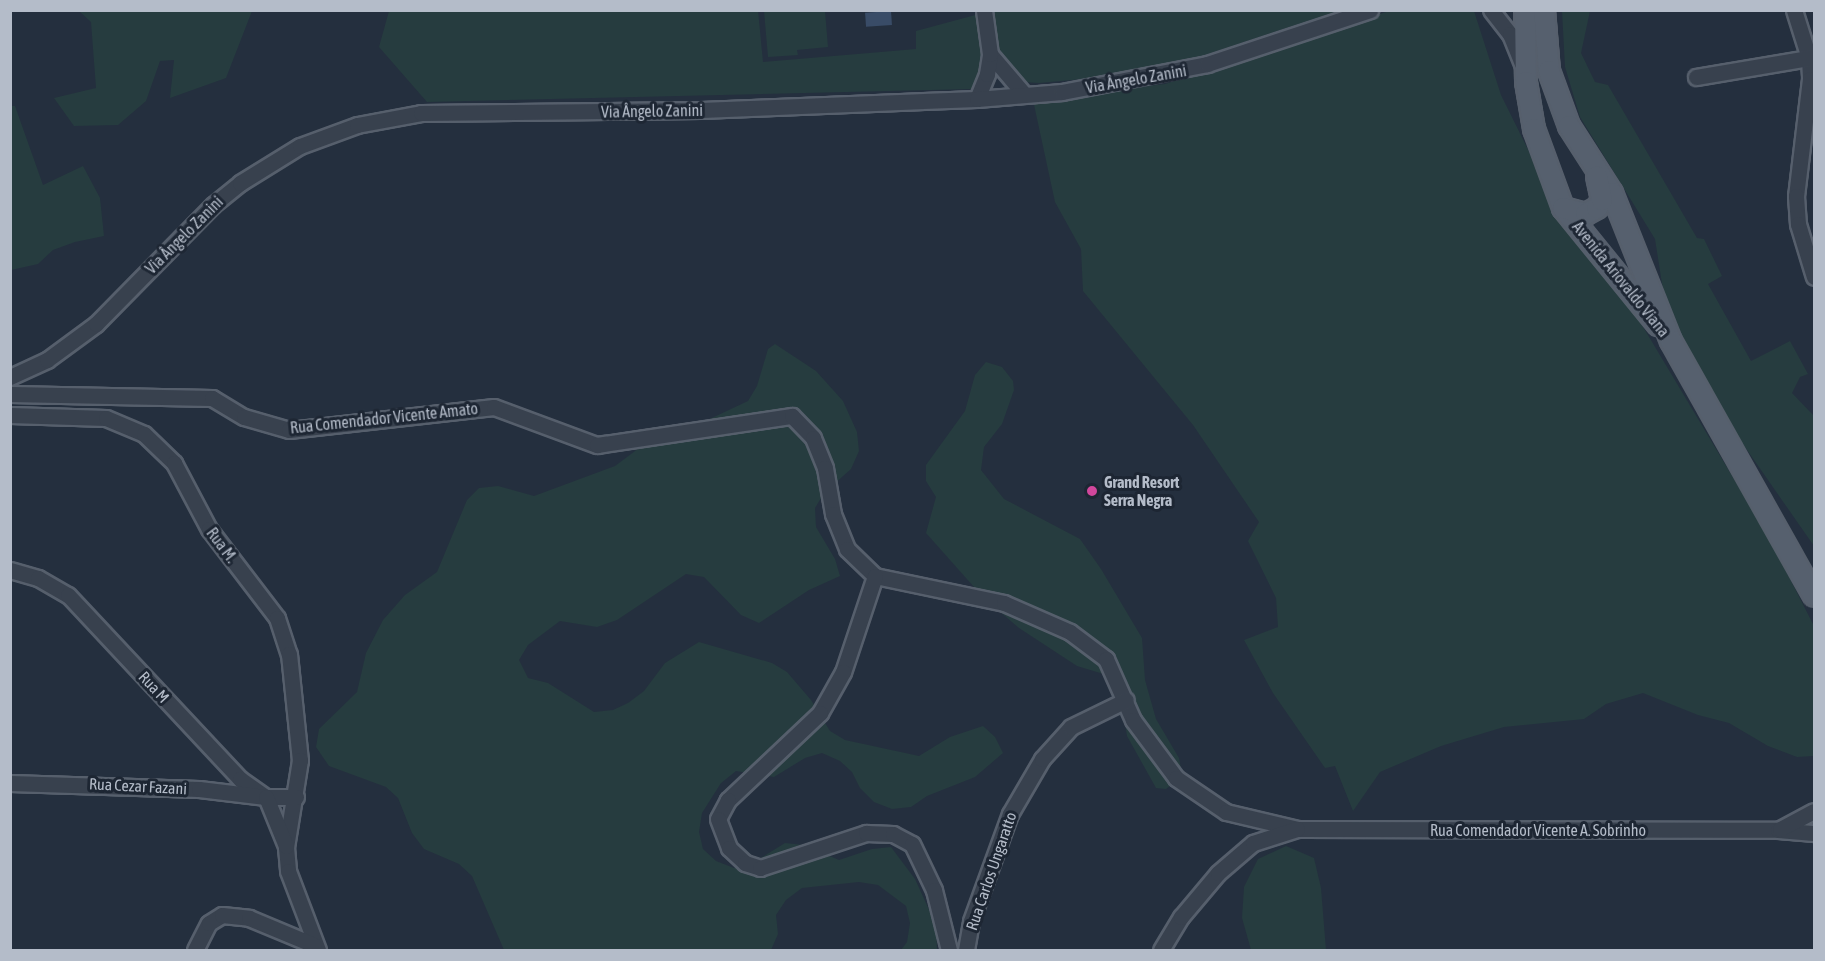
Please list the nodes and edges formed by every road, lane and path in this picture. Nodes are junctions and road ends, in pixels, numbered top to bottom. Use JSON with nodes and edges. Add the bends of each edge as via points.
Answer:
{"nodes":[{"id":1,"x":984,"y":10,"type":"edge"},
{"id":2,"x":1370,"y":10,"type":"edge"},
{"id":3,"x":1491,"y":10,"type":"edge"},
{"id":4,"x":1525,"y":10,"type":"edge"},
{"id":5,"x":1545,"y":10,"type":"edge"},
{"id":6,"x":1794,"y":10,"type":"edge"},
{"id":7,"x":990,"y":54,"type":"junction"},
{"id":8,"x":1812,"y":57,"type":"edge"},
{"id":9,"x":1696,"y":77,"type":"dead end"},
{"id":10,"x":1526,"y":82,"type":"junction"},
{"id":11,"x":1024,"y":94,"type":"junction"},
{"id":12,"x":977,"y":99,"type":"junction"},
{"id":13,"x":1595,"y":169,"type":"junction"},
{"id":14,"x":1563,"y":208,"type":"junction"},
{"id":15,"x":1815,"y":277,"type":"edge"},
{"id":16,"x":1671,"y":341,"type":"junction"},
{"id":17,"x":10,"y":377,"type":"edge"},
{"id":18,"x":10,"y":394,"type":"edge"},
{"id":19,"x":10,"y":415,"type":"edge"},
{"id":20,"x":10,"y":570,"type":"edge"},
{"id":21,"x":874,"y":576,"type":"junction"},
{"id":22,"x":1809,"y":578,"type":"edge"},
{"id":23,"x":1815,"y":596,"type":"edge"},
{"id":24,"x":1126,"y":700,"type":"junction"},
{"id":25,"x":10,"y":783,"type":"edge"},
{"id":26,"x":266,"y":797,"type":"junction"},
{"id":27,"x":296,"y":797,"type":"junction"},
{"id":28,"x":1815,"y":812,"type":"edge"},
{"id":29,"x":1298,"y":829,"type":"junction"},
{"id":30,"x":1778,"y":830,"type":"junction"},
{"id":31,"x":1815,"y":833,"type":"edge"},
{"id":32,"x":286,"y":847,"type":"junction"},
{"id":33,"x":316,"y":948,"type":"edge"},
{"id":34,"x":195,"y":951,"type":"edge"},
{"id":35,"x":949,"y":951,"type":"edge"},
{"id":36,"x":966,"y":951,"type":"edge"},
{"id":37,"x":1161,"y":951,"type":"edge"}],
"edges":[{"from":1,"to":7,"type":"street"},
{"from":2,"to":11,"type":"street","name":"Via Ângelo Zanini","via":[[1168,75]]},
{"from":3,"to":10,"type":"street","via":[[1514,42]]},
{"from":4,"to":10,"type":"main road","name":"Avenida Ariovaldo Viana"},
{"from":5,"to":13,"type":"main road","name":"Avenida Ariovaldo Viana","via":[[1544,36],[1555,94]]},
{"from":6,"to":8,"type":"street"},
{"from":7,"to":11,"type":"street"},
{"from":7,"to":12,"type":"street"},
{"from":8,"to":9,"type":"street"},
{"from":8,"to":15,"type":"street","via":[[1796,196],[1803,247]]},
{"from":10,"to":14,"type":"main road","name":"Avenida Ariovaldo Viana","via":[[1534,129]]},
{"from":11,"to":12,"type":"street","name":"Via Ângelo Zanini"},
{"from":12,"to":17,"type":"street","name":"Via Ângelo Zanini","via":[[701,110],[421,113],[357,125],[300,146],[240,183],[213,205],[96,324],[47,360]]},
{"from":13,"to":14,"type":"main road","via":[[1602,193],[1597,208],[1586,214]]},
{"from":13,"to":16,"type":"main road","name":"Avenida Ariovaldo Viana","via":[[1621,213]]},
{"from":14,"to":16,"type":"main road","name":"Avenida Ariovaldo Viana"},
{"from":16,"to":22,"type":"main road"},
{"from":18,"to":21,"type":"street","name":"Rua Comendador Vicente Amato","via":[[212,398],[244,417],[289,430],[494,407],[597,445],[792,416],[813,438],[825,468],[833,514],[847,549]]},
{"from":19,"to":27,"type":"street","name":"Rua M.","via":[[106,418],[144,434],[174,463],[209,530],[277,618],[290,666],[300,760]]},
{"from":20,"to":26,"type":"street","name":"Rua M","via":[[38,578],[68,595],[240,779]]},
{"from":21,"to":24,"type":"street","via":[[1005,603],[1070,632],[1106,659]]},
{"from":21,"to":35,"type":"street","via":[[843,672],[820,713],[728,800],[718,819],[729,848],[745,863],[760,868],[782,864],[866,833],[893,834],[912,844],[934,890]]},
{"from":22,"to":23,"type":"main road"},
{"from":24,"to":29,"type":"street","via":[[1133,720],[1176,778],[1226,812]]},
{"from":24,"to":36,"type":"street","name":"Rua Carlos Ungaratto","via":[[1071,727],[1042,759],[1010,813],[971,921]]},
{"from":25,"to":26,"type":"street","name":"Rua Cezar Fazani","via":[[199,789]]},
{"from":26,"to":27,"type":"street"},
{"from":26,"to":32,"type":"street"},
{"from":27,"to":32,"type":"street","name":"Rua M."},
{"from":28,"to":30,"type":"street"},
{"from":29,"to":30,"type":"street","name":"Rua Comendador Vicente A. Sobrinho"},
{"from":29,"to":37,"type":"street","via":[[1253,843],[1218,873],[1181,917]]},
{"from":30,"to":31,"type":"street","name":"Rua Comendador Vicente A. Sobrinho"},
{"from":32,"to":33,"type":"street","via":[[288,871]]},
{"from":33,"to":34,"type":"street","via":[[243,916],[222,915],[209,923]]}]}
